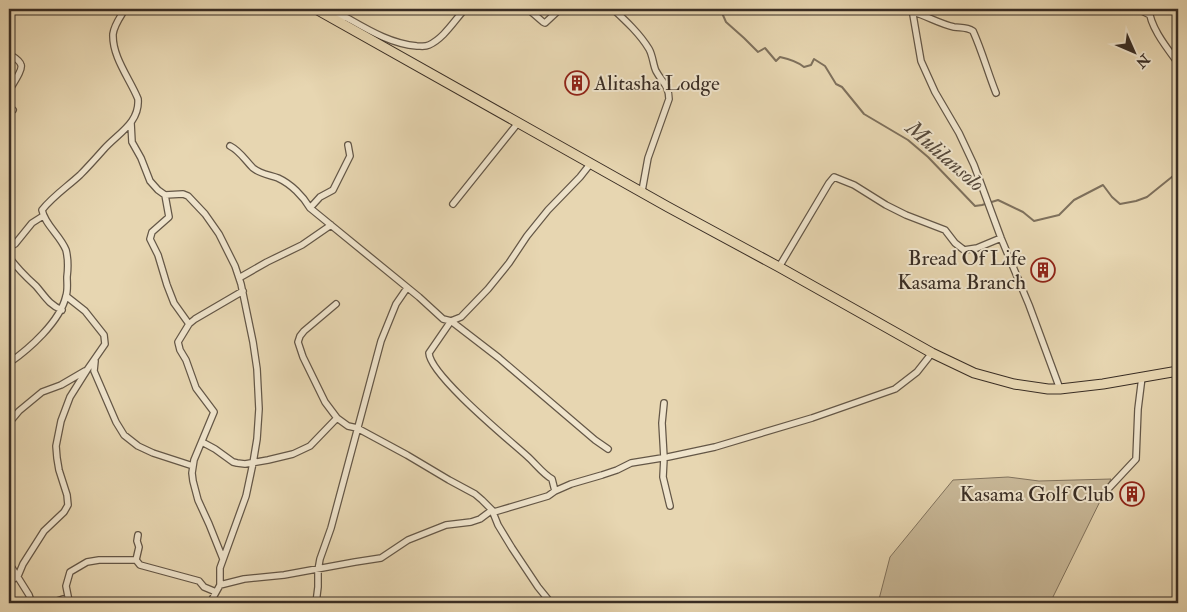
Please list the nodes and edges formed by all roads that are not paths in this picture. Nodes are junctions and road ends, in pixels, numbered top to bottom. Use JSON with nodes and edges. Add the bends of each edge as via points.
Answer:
{"nodes":[{"id":1,"x":125,"y":9,"type":"edge"},
{"id":2,"x":316,"y":9,"type":"edge"},
{"id":3,"x":464,"y":9,"type":"edge"},
{"id":4,"x":528,"y":9,"type":"edge"},
{"id":5,"x":560,"y":9,"type":"edge"},
{"id":6,"x":613,"y":9,"type":"edge"},
{"id":7,"x":1138,"y":9,"type":"edge"},
{"id":8,"x":912,"y":10,"type":"edge"},
{"id":9,"x":1149,"y":12,"type":"edge"},
{"id":10,"x":331,"y":18,"type":"junction"},
{"id":11,"x":9,"y":54,"type":"edge"},
{"id":12,"x":1178,"y":63,"type":"edge"},
{"id":13,"x":9,"y":90,"type":"edge"},
{"id":14,"x":996,"y":93,"type":"dead end"},
{"id":15,"x":518,"y":122,"type":"junction"},
{"id":16,"x":131,"y":123,"type":"junction"},
{"id":17,"x":348,"y":145,"type":"dead end"},
{"id":18,"x":230,"y":146,"type":"dead end"},
{"id":19,"x":591,"y":163,"type":"junction"},
{"id":20,"x":642,"y":191,"type":"junction"},
{"id":21,"x":164,"y":195,"type":"junction"},
{"id":22,"x":453,"y":204,"type":"dead end"},
{"id":23,"x":310,"y":208,"type":"junction"},
{"id":24,"x":44,"y":216,"type":"junction"},
{"id":25,"x":331,"y":225,"type":"junction"},
{"id":26,"x":1002,"y":238,"type":"junction"},
{"id":27,"x":9,"y":247,"type":"edge"},
{"id":28,"x":9,"y":257,"type":"edge"},
{"id":29,"x":779,"y":267,"type":"junction"},
{"id":30,"x":239,"y":278,"type":"junction"},
{"id":31,"x":407,"y":288,"type":"junction"},
{"id":32,"x":243,"y":291,"type":"junction"},
{"id":33,"x":66,"y":296,"type":"junction"},
{"id":34,"x":336,"y":304,"type":"dead end"},
{"id":35,"x":62,"y":310,"type":"junction"},
{"id":36,"x":451,"y":321,"type":"junction"},
{"id":37,"x":189,"y":324,"type":"junction"},
{"id":38,"x":932,"y":353,"type":"junction"},
{"id":39,"x":95,"y":360,"type":"junction"},
{"id":40,"x":9,"y":363,"type":"edge"},
{"id":41,"x":87,"y":370,"type":"junction"},
{"id":42,"x":1178,"y":371,"type":"edge"},
{"id":43,"x":1142,"y":377,"type":"junction"},
{"id":44,"x":1060,"y":389,"type":"junction"},
{"id":45,"x":664,"y":403,"type":"dead end"},
{"id":46,"x":338,"y":418,"type":"junction"},
{"id":47,"x":9,"y":422,"type":"edge"},
{"id":48,"x":357,"y":428,"type":"junction"},
{"id":49,"x":202,"y":442,"type":"junction"},
{"id":50,"x":608,"y":449,"type":"dead end"},
{"id":51,"x":664,"y":458,"type":"junction"},
{"id":52,"x":254,"y":462,"type":"junction"},
{"id":53,"x":193,"y":466,"type":"junction"},
{"id":54,"x":1108,"y":489,"type":"dead end"},
{"id":55,"x":555,"y":491,"type":"junction"},
{"id":56,"x":670,"y":506,"type":"dead end"},
{"id":57,"x":492,"y":510,"type":"junction"},
{"id":58,"x":138,"y":535,"type":"dead end"},
{"id":59,"x":222,"y":559,"type":"junction"},
{"id":60,"x":136,"y":560,"type":"junction"},
{"id":61,"x":9,"y":563,"type":"edge"},
{"id":62,"x":318,"y":570,"type":"junction"},
{"id":63,"x":18,"y":576,"type":"junction"},
{"id":64,"x":9,"y":582,"type":"edge"},
{"id":65,"x":220,"y":585,"type":"junction"},
{"id":66,"x":216,"y":592,"type":"junction"},
{"id":67,"x":72,"y":602,"type":"edge"},
{"id":68,"x":34,"y":603,"type":"edge"},
{"id":69,"x":55,"y":603,"type":"edge"},
{"id":70,"x":210,"y":603,"type":"edge"},
{"id":71,"x":316,"y":603,"type":"edge"},
{"id":72,"x":551,"y":603,"type":"edge"}],
"edges":[{"from":1,"to":16,"type":"street","via":[[113,34],[121,67],[138,100],[139,106]]},
{"from":2,"to":10,"type":"main road"},
{"from":3,"to":10,"type":"street","via":[[440,36],[424,46],[386,38],[345,17]]},
{"from":4,"to":5,"type":"street","via":[[546,23]]},
{"from":6,"to":20,"type":"street","via":[[651,51],[655,69],[669,91],[648,158]]},
{"from":7,"to":9,"type":"street"},
{"from":8,"to":14,"type":"street","via":[[973,31]]},
{"from":8,"to":26,"type":"street","via":[[921,61],[974,165]]},
{"from":9,"to":12,"type":"street"},
{"from":10,"to":15,"type":"main road"},
{"from":11,"to":13,"type":"street","via":[[22,65]]},
{"from":15,"to":19,"type":"main road"},
{"from":15,"to":22,"type":"street"},
{"from":16,"to":21,"type":"street","via":[[133,145],[150,181]]},
{"from":16,"to":24,"type":"street","via":[[50,200],[42,210]]},
{"from":17,"to":23,"type":"street","via":[[350,156],[333,190],[320,196]]},
{"from":18,"to":23,"type":"street","via":[[255,170],[279,179],[305,198]]},
{"from":19,"to":20,"type":"main road"},
{"from":19,"to":36,"type":"street","via":[[543,216],[488,289],[461,317]]},
{"from":20,"to":29,"type":"main road"},
{"from":21,"to":30,"type":"street","via":[[183,194],[195,202],[219,234]]},
{"from":21,"to":37,"type":"street","via":[[169,217],[152,232],[150,239],[174,303]]},
{"from":23,"to":25,"type":"street"},
{"from":24,"to":27,"type":"street","via":[[32,223]]},
{"from":24,"to":33,"type":"street","via":[[66,250]]},
{"from":25,"to":30,"type":"street","via":[[302,245]]},
{"from":25,"to":31,"type":"street"},
{"from":26,"to":29,"type":"street","via":[[964,250],[945,230],[906,215],[834,177]]},
{"from":26,"to":44,"type":"street"},
{"from":28,"to":35,"type":"street","via":[[45,298]]},
{"from":29,"to":38,"type":"main road"},
{"from":30,"to":32,"type":"street"},
{"from":31,"to":36,"type":"street","via":[[443,319]]},
{"from":31,"to":48,"type":"street","via":[[396,304],[381,341]]},
{"from":32,"to":37,"type":"street"},
{"from":32,"to":52,"type":"street","via":[[259,409]]},
{"from":33,"to":35,"type":"street"},
{"from":33,"to":39,"type":"street","via":[[85,311],[104,335],[106,344]]},
{"from":34,"to":46,"type":"street","via":[[304,331],[298,342],[325,402]]},
{"from":35,"to":40,"type":"street","via":[[51,326]]},
{"from":36,"to":50,"type":"street"},
{"from":36,"to":55,"type":"street","via":[[429,353],[434,366],[471,407],[552,479]]},
{"from":37,"to":49,"type":"street","via":[[178,346],[196,388],[214,412]]},
{"from":38,"to":44,"type":"main road","via":[[994,379]]},
{"from":38,"to":51,"type":"street","via":[[917,372],[895,389],[812,418]]},
{"from":39,"to":41,"type":"street"},
{"from":39,"to":53,"type":"street","via":[[94,371],[124,435],[153,453]]},
{"from":41,"to":47,"type":"street","via":[[42,392]]},
{"from":41,"to":63,"type":"street","via":[[70,397],[56,446],[68,505],[44,531]]},
{"from":42,"to":43,"type":"main road"},
{"from":43,"to":44,"type":"main road"},
{"from":43,"to":54,"type":"street","via":[[1136,459]]},
{"from":45,"to":51,"type":"street"},
{"from":46,"to":48,"type":"street"},
{"from":46,"to":52,"type":"street","via":[[310,446],[285,457]]},
{"from":48,"to":57,"type":"street","via":[[475,494]]},
{"from":48,"to":62,"type":"street"},
{"from":49,"to":52,"type":"street","via":[[233,462]]},
{"from":49,"to":53,"type":"street"},
{"from":51,"to":55,"type":"street","via":[[631,463]]},
{"from":51,"to":56,"type":"street","via":[[663,477]]},
{"from":52,"to":59,"type":"street","via":[[246,496]]},
{"from":53,"to":59,"type":"street","via":[[196,495]]},
{"from":55,"to":57,"type":"street","via":[[548,496]]},
{"from":57,"to":62,"type":"street","via":[[480,519],[446,525],[408,540],[381,558]]},
{"from":57,"to":72,"type":"street","via":[[512,548]]},
{"from":58,"to":60,"type":"street"},
{"from":59,"to":65,"type":"street"},
{"from":60,"to":66,"type":"street","via":[[140,565],[199,581]]},
{"from":60,"to":67,"type":"street","via":[[86,562],[70,572],[66,586]]},
{"from":61,"to":63,"type":"street"},
{"from":62,"to":65,"type":"street","via":[[244,578]]},
{"from":62,"to":71,"type":"street"},
{"from":63,"to":64,"type":"street"},
{"from":63,"to":68,"type":"street"},
{"from":65,"to":66,"type":"street"},
{"from":66,"to":70,"type":"street"},
{"from":67,"to":69,"type":"street","via":[[63,599]]}]}
